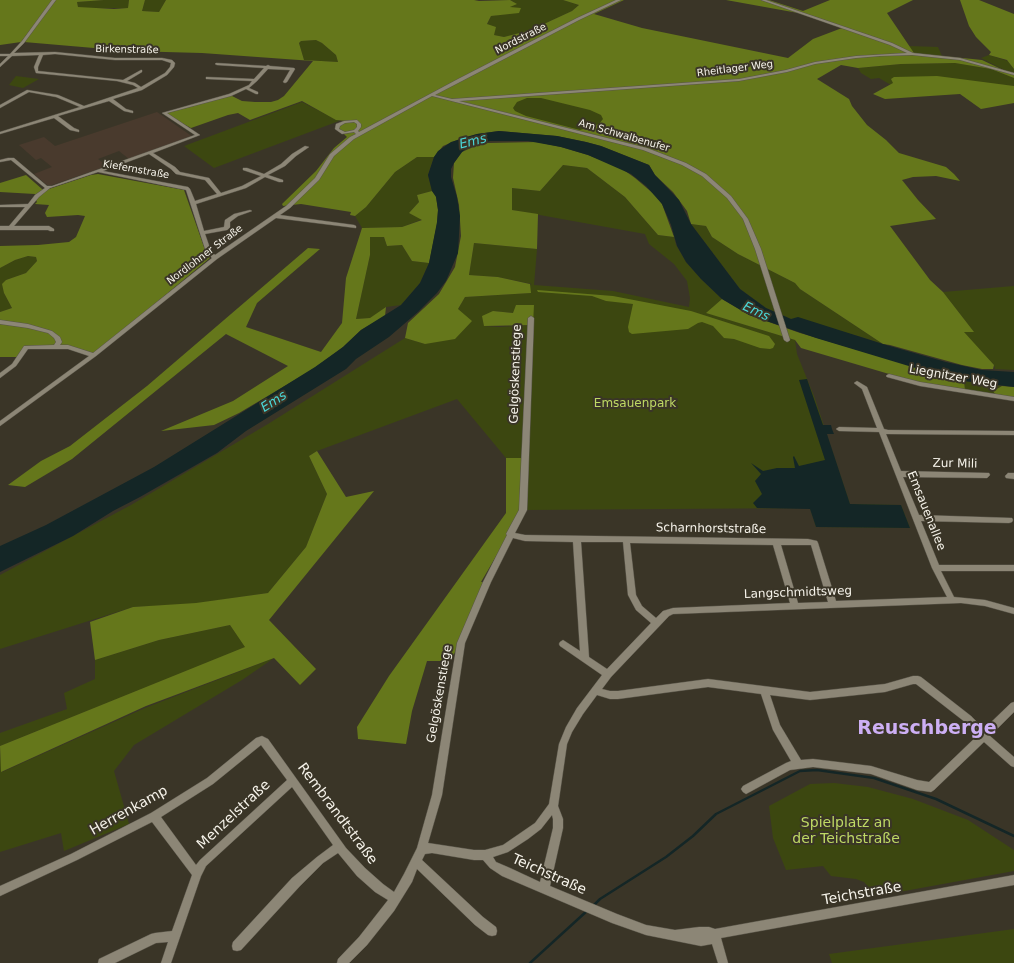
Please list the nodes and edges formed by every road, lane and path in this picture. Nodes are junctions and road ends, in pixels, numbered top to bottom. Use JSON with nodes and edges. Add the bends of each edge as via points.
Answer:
{"nodes":[{"id":1,"x":54,"y":0,"type":"edge"},
{"id":2,"x":619,"y":0,"type":"edge"},
{"id":3,"x":763,"y":0,"type":"edge"},
{"id":4,"x":41,"y":54,"type":"junction"},
{"id":5,"x":912,"y":54,"type":"junction"},
{"id":6,"x":0,"y":56,"type":"edge"},
{"id":7,"x":10,"y":56,"type":"junction"},
{"id":8,"x":217,"y":64,"type":"dead end"},
{"id":9,"x":0,"y":66,"type":"edge"},
{"id":10,"x":268,"y":66,"type":"junction"},
{"id":11,"x":141,"y":71,"type":"dead end"},
{"id":12,"x":1014,"y":74,"type":"edge"},
{"id":13,"x":207,"y":78,"type":"dead end"},
{"id":14,"x":230,"y":78,"type":"junction"},
{"id":15,"x":256,"y":80,"type":"junction"},
{"id":16,"x":125,"y":81,"type":"junction"},
{"id":17,"x":285,"y":82,"type":"dead end"},
{"id":18,"x":226,"y":85,"type":"dead end"},
{"id":19,"x":246,"y":88,"type":"junction"},
{"id":20,"x":141,"y":89,"type":"junction"},
{"id":21,"x":257,"y":93,"type":"dead end"},
{"id":22,"x":431,"y":95,"type":"junction"},
{"id":23,"x":110,"y":99,"type":"junction"},
{"id":24,"x":454,"y":100,"type":"junction"},
{"id":25,"x":418,"y":102,"type":"joint"},
{"id":26,"x":0,"y":107,"type":"edge"},
{"id":27,"x":84,"y":107,"type":"junction"},
{"id":28,"x":132,"y":112,"type":"dead end"},
{"id":29,"x":55,"y":116,"type":"junction"},
{"id":30,"x":77,"y":131,"type":"dead end"},
{"id":31,"x":0,"y":133,"type":"edge"},
{"id":32,"x":307,"y":147,"type":"dead end"},
{"id":33,"x":151,"y":153,"type":"junction"},
{"id":34,"x":0,"y":161,"type":"edge"},
{"id":35,"x":245,"y":169,"type":"dead end"},
{"id":36,"x":98,"y":171,"type":"junction"},
{"id":37,"x":264,"y":176,"type":"junction"},
{"id":38,"x":281,"y":181,"type":"dead end"},
{"id":39,"x":49,"y":188,"type":"junction"},
{"id":40,"x":221,"y":195,"type":"junction"},
{"id":41,"x":193,"y":203,"type":"junction"},
{"id":42,"x":0,"y":206,"type":"edge"},
{"id":43,"x":29,"y":206,"type":"junction"},
{"id":44,"x":250,"y":211,"type":"dead end"},
{"id":45,"x":275,"y":216,"type":"junction"},
{"id":46,"x":354,"y":227,"type":"dead end"},
{"id":47,"x":0,"y":228,"type":"edge"},
{"id":48,"x":10,"y":228,"type":"junction"},
{"id":49,"x":52,"y":230,"type":"dead end"},
{"id":50,"x":203,"y":233,"type":"junction"},
{"id":51,"x":215,"y":258,"type":"junction"},
{"id":52,"x":531,"y":318,"type":"dead end"},
{"id":53,"x":0,"y":322,"type":"edge"},
{"id":54,"x":787,"y":340,"type":"dead end"},
{"id":55,"x":56,"y":346,"type":"junction"},
{"id":56,"x":94,"y":355,"type":"junction"},
{"id":57,"x":0,"y":376,"type":"edge"},
{"id":58,"x":889,"y":376,"type":"dead end"},
{"id":59,"x":857,"y":383,"type":"dead end"},
{"id":60,"x":1014,"y":399,"type":"edge"},
{"id":61,"x":0,"y":424,"type":"edge"},
{"id":62,"x":839,"y":429,"type":"dead end"},
{"id":63,"x":881,"y":430,"type":"junction"},
{"id":64,"x":1014,"y":433,"type":"edge"},
{"id":65,"x":900,"y":474,"type":"junction"},
{"id":66,"x":987,"y":476,"type":"dead end"},
{"id":67,"x":917,"y":518,"type":"junction"},
{"id":68,"x":1010,"y":520,"type":"dead end"},
{"id":69,"x":510,"y":534,"type":"junction"},
{"id":70,"x":577,"y":539,"type":"junction"},
{"id":71,"x":626,"y":540,"type":"junction"},
{"id":72,"x":776,"y":542,"type":"junction"},
{"id":73,"x":936,"y":568,"type":"junction"},
{"id":74,"x":1014,"y":568,"type":"edge"},
{"id":75,"x":952,"y":600,"type":"junction"},
{"id":76,"x":833,"y":604,"type":"junction"},
{"id":77,"x":795,"y":606,"type":"junction"},
{"id":78,"x":1014,"y":611,"type":"edge"},
{"id":79,"x":656,"y":623,"type":"junction"},
{"id":80,"x":563,"y":644,"type":"dead end"},
{"id":81,"x":585,"y":659,"type":"junction"},
{"id":82,"x":608,"y":674,"type":"junction"},
{"id":83,"x":595,"y":690,"type":"junction"},
{"id":84,"x":764,"y":691,"type":"junction"},
{"id":85,"x":1014,"y":706,"type":"edge"},
{"id":86,"x":984,"y":734,"type":"junction"},
{"id":87,"x":262,"y":740,"type":"joint"},
{"id":88,"x":1014,"y":763,"type":"edge"},
{"id":89,"x":798,"y":764,"type":"junction"},
{"id":90,"x":293,"y":780,"type":"junction"},
{"id":91,"x":746,"y":789,"type":"dead end"},
{"id":92,"x":553,"y":806,"type":"junction"},
{"id":93,"x":154,"y":816,"type":"junction"},
{"id":94,"x":340,"y":846,"type":"junction"},
{"id":95,"x":422,"y":849,"type":"junction"},
{"id":96,"x":485,"y":855,"type":"junction"},
{"id":97,"x":416,"y":862,"type":"junction"},
{"id":98,"x":197,"y":874,"type":"junction"},
{"id":99,"x":1014,"y":880,"type":"edge"},
{"id":100,"x":544,"y":888,"type":"junction"},
{"id":101,"x":0,"y":891,"type":"edge"},
{"id":102,"x":395,"y":898,"type":"junction"},
{"id":103,"x":492,"y":931,"type":"dead end"},
{"id":104,"x":715,"y":934,"type":"junction"},
{"id":105,"x":176,"y":936,"type":"junction"},
{"id":106,"x":237,"y":946,"type":"dead end"},
{"id":107,"x":103,"y":963,"type":"edge"},
{"id":108,"x":166,"y":963,"type":"edge"},
{"id":109,"x":342,"y":963,"type":"edge"},
{"id":110,"x":723,"y":963,"type":"edge"}],
"edges":[{"from":1,"to":7,"type":"street"},
{"from":2,"to":22,"type":"street","name":"Nordstraße","via":[[571,22]]},
{"from":3,"to":5,"type":"street"},
{"from":4,"to":7,"type":"street","name":"Birkenstraße"},
{"from":4,"to":16,"type":"street","via":[[36,67],[37,72]]},
{"from":4,"to":20,"type":"street","name":"Birkenstraße","via":[[55,53],[115,60],[162,59],[173,63],[166,74]]},
{"from":5,"to":12,"type":"street","name":"Rheitlager Weg","via":[[971,61]]},
{"from":5,"to":24,"type":"street","name":"Rheitlager Weg","via":[[833,59],[767,76],[738,80]]},
{"from":6,"to":7,"type":"street","name":"Birkenstraße"},
{"from":7,"to":9,"type":"street"},
{"from":8,"to":10,"type":"street"},
{"from":10,"to":15,"type":"street"},
{"from":10,"to":17,"type":"street","via":[[293,69]]},
{"from":11,"to":16,"type":"street"},
{"from":13,"to":14,"type":"street"},
{"from":14,"to":15,"type":"street"},
{"from":14,"to":18,"type":"street"},
{"from":15,"to":19,"type":"street"},
{"from":16,"to":20,"type":"street"},
{"from":19,"to":21,"type":"street"},
{"from":19,"to":33,"type":"street","via":[[230,95],[164,113],[198,136]]},
{"from":20,"to":23,"type":"street","name":"Birkenstraße"},
{"from":22,"to":24,"type":"street"},
{"from":22,"to":25,"type":"street","name":"Nordstraße"},
{"from":23,"to":27,"type":"street","name":"Birkenstraße"},
{"from":23,"to":28,"type":"street"},
{"from":24,"to":54,"type":"street","name":"Am Schwalbenufer","via":[[645,149],[693,169],[713,182],[737,205],[750,228]]},
{"from":25,"to":45,"type":"street","name":"Nordlohner Straße","via":[[357,132],[337,150],[308,188]]},
{"from":26,"to":27,"type":"street","via":[[28,91],[57,96]]},
{"from":27,"to":29,"type":"street","name":"Birkenstraße"},
{"from":29,"to":30,"type":"street"},
{"from":29,"to":31,"type":"street","name":"Birkenstraße"},
{"from":32,"to":37,"type":"street"},
{"from":33,"to":36,"type":"street"},
{"from":33,"to":40,"type":"street","via":[[178,173],[207,179]]},
{"from":34,"to":39,"type":"street","via":[[12,159],[44,187]]},
{"from":35,"to":37,"type":"street"},
{"from":36,"to":39,"type":"street","name":"Kiefernstraße"},
{"from":36,"to":41,"type":"street","name":"Kiefernstraße","via":[[186,188]]},
{"from":37,"to":38,"type":"street"},
{"from":37,"to":40,"type":"street","via":[[240,189]]},
{"from":39,"to":43,"type":"street","name":"Kiefernstraße","via":[[37,196]]},
{"from":40,"to":41,"type":"street"},
{"from":41,"to":50,"type":"street","name":"Kiefernstraße"},
{"from":42,"to":43,"type":"street"},
{"from":43,"to":48,"type":"street","name":"Kiefernstraße"},
{"from":44,"to":50,"type":"street","via":[[227,221],[225,229]]},
{"from":45,"to":46,"type":"street"},
{"from":45,"to":51,"type":"street","name":"Nordlohner Straße"},
{"from":47,"to":48,"type":"street"},
{"from":48,"to":49,"type":"street"},
{"from":50,"to":51,"type":"street","name":"Kiefernstraße","via":[[209,252]]},
{"from":51,"to":56,"type":"street","name":"Nordlohner Straße"},
{"from":52,"to":69,"type":"street","name":"Gelgöskenstiege","via":[[524,505]]},
{"from":53,"to":55,"type":"street","via":[[50,332],[57,337],[59,342]]},
{"from":55,"to":56,"type":"street"},
{"from":55,"to":57,"type":"street","via":[[26,347],[14,365]]},
{"from":56,"to":61,"type":"street","name":"Nordlohner Straße"},
{"from":58,"to":60,"type":"street","name":"Liegnitzer Weg","via":[[920,384]]},
{"from":59,"to":63,"type":"street","name":"Emsauenallee","via":[[865,388],[882,427]]},
{"from":62,"to":63,"type":"street"},
{"from":63,"to":64,"type":"street"},
{"from":63,"to":65,"type":"street","name":"Emsauenallee"},
{"from":65,"to":66,"type":"street","name":"Zur Mili"},
{"from":65,"to":67,"type":"street","name":"Emsauenallee"},
{"from":67,"to":68,"type":"street"},
{"from":67,"to":73,"type":"street","name":"Emsauenallee"},
{"from":69,"to":70,"type":"street","name":"Scharnhorststraße","via":[[525,538]]},
{"from":69,"to":95,"type":"street","name":"Gelgöskenstiege","via":[[462,643],[436,795]]},
{"from":70,"to":71,"type":"street","name":"Scharnhorststraße"},
{"from":70,"to":81,"type":"street"},
{"from":71,"to":72,"type":"street","name":"Scharnhorststraße"},
{"from":71,"to":79,"type":"street","via":[[632,595],[639,608]]},
{"from":72,"to":76,"type":"street","via":[[814,543]]},
{"from":72,"to":77,"type":"street","name":"Scharnhorststraße"},
{"from":73,"to":74,"type":"street"},
{"from":73,"to":75,"type":"street","name":"Emsauenallee"},
{"from":75,"to":76,"type":"street","name":"Langschmidtsweg"},
{"from":75,"to":78,"type":"street","name":"Langschmidtsweg","via":[[974,600]]},
{"from":76,"to":77,"type":"street","name":"Langschmidtsweg"},
{"from":77,"to":79,"type":"street","name":"Langschmidtsweg","via":[[673,611],[666,613]]},
{"from":79,"to":82,"type":"street","name":"Langschmidtsweg"},
{"from":80,"to":81,"type":"street"},
{"from":81,"to":82,"type":"street"},
{"from":82,"to":83,"type":"street","name":"Langschmidtsweg"},
{"from":83,"to":84,"type":"street","via":[[618,695],[708,683]]},
{"from":83,"to":92,"type":"street","name":"Langschmidtsweg","via":[[568,730],[563,744]]},
{"from":84,"to":86,"type":"street","via":[[796,695],[864,692],[918,680]]},
{"from":84,"to":89,"type":"street","via":[[776,727]]},
{"from":85,"to":86,"type":"street"},
{"from":86,"to":88,"type":"street"},
{"from":86,"to":89,"type":"street","via":[[931,787],[871,770],[813,763]]},
{"from":87,"to":90,"type":"street","name":"Rembrandtstraße"},
{"from":87,"to":93,"type":"street","name":"Herrenkamp","via":[[210,782]]},
{"from":89,"to":91,"type":"street","via":[[789,766]]},
{"from":90,"to":94,"type":"street","name":"Rembrandtstraße"},
{"from":90,"to":98,"type":"street","name":"Menzelstraße","via":[[203,863]]},
{"from":92,"to":96,"type":"street","name":"Langschmidtsweg","via":[[538,826],[525,836],[505,849]]},
{"from":92,"to":100,"type":"street","name":"Langschmidtsweg","via":[[558,828]]},
{"from":93,"to":98,"type":"street","name":"Menzelstraße"},
{"from":93,"to":101,"type":"street","name":"Herrenkamp"},
{"from":94,"to":102,"type":"street","name":"Rembrandtstraße","via":[[361,872]]},
{"from":94,"to":106,"type":"street","via":[[296,882]]},
{"from":95,"to":96,"type":"street","name":"Langschmidtsweg"},
{"from":95,"to":97,"type":"street","name":"Gelgöskenstiege"},
{"from":96,"to":100,"type":"street","name":"Teichstraße","via":[[493,865]]},
{"from":97,"to":102,"type":"street","name":"Gelgöskenstiege"},
{"from":97,"to":103,"type":"street"},
{"from":98,"to":105,"type":"street","name":"Menzelstraße"},
{"from":99,"to":104,"type":"street","name":"Teichstraße"},
{"from":100,"to":104,"type":"street","name":"Teichstraße","via":[[646,930],[701,941],[711,939]]},
{"from":102,"to":109,"type":"street","name":"Gelgöskenstiege","via":[[380,921]]},
{"from":104,"to":110,"type":"street"},
{"from":105,"to":107,"type":"street","via":[[154,938]]},
{"from":105,"to":108,"type":"street","name":"Menzelstraße"}]}
